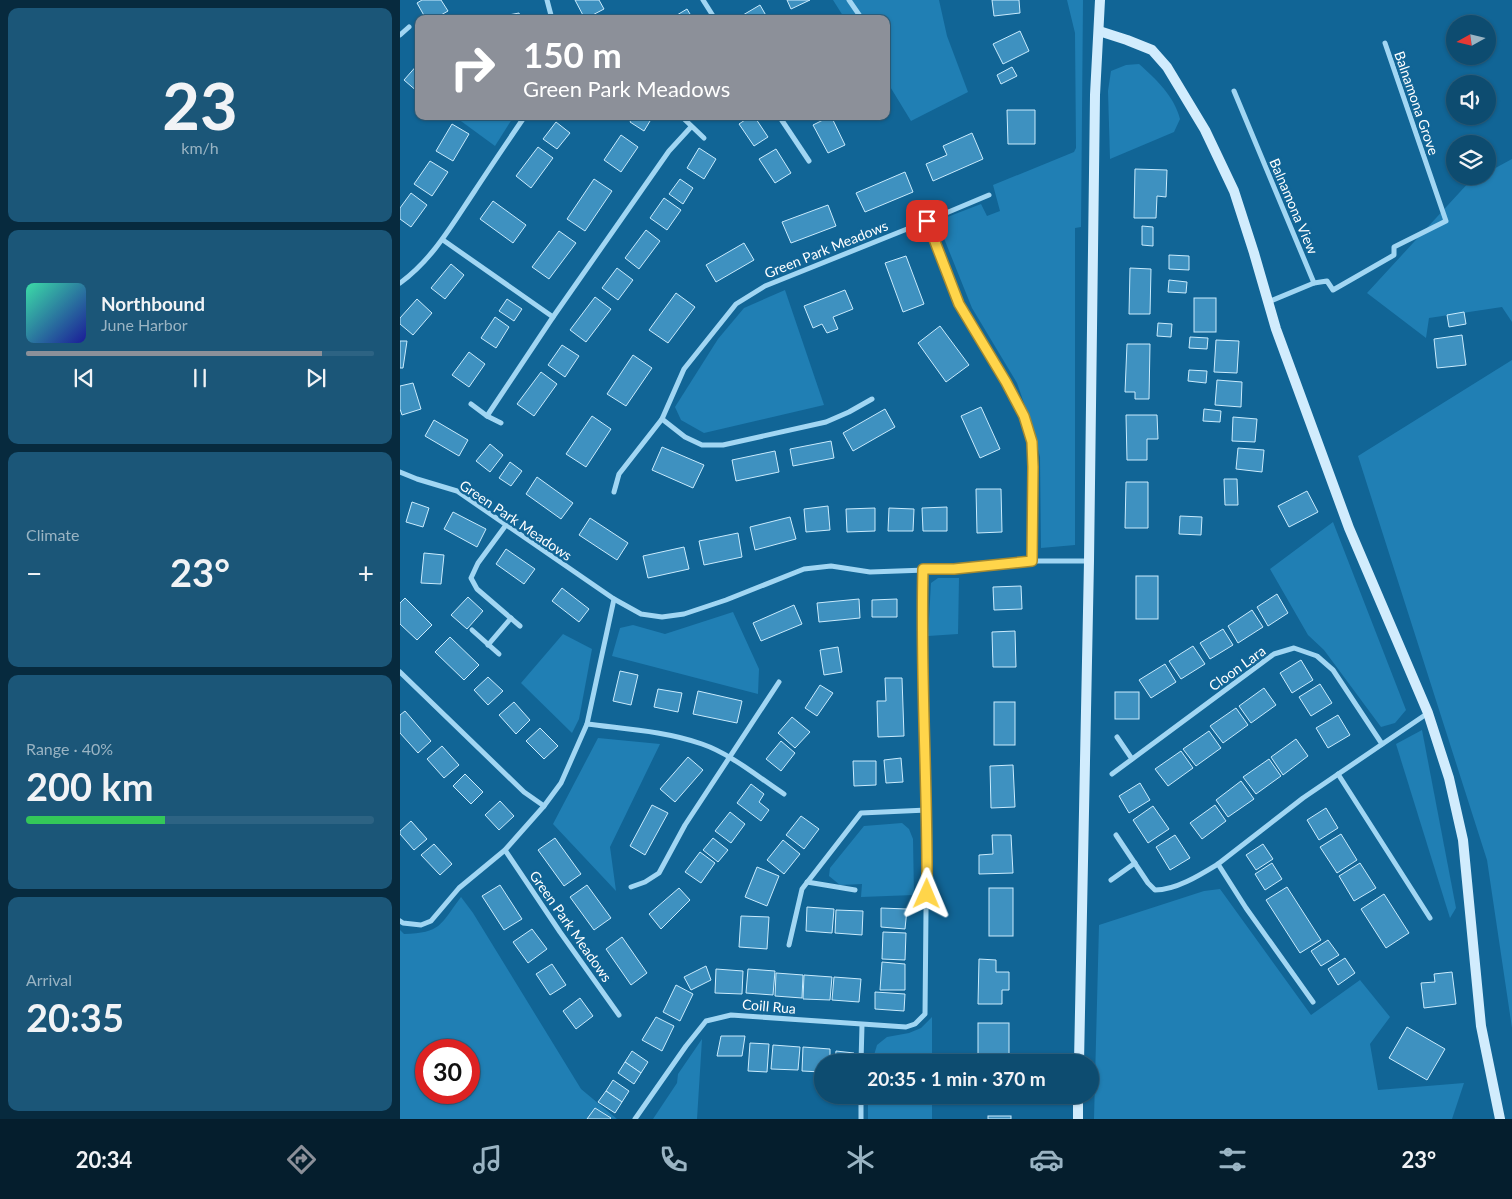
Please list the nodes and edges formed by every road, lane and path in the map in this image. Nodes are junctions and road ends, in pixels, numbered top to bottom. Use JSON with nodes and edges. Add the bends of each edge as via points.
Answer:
{"nodes":[{"id":1,"x":547,"y":0,"type":"edge"},
{"id":2,"x":705,"y":0,"type":"edge"},
{"id":3,"x":849,"y":0,"type":"edge"},
{"id":4,"x":1100,"y":0,"type":"edge"},
{"id":5,"x":551,"y":15,"type":"edge"},
{"id":6,"x":713,"y":15,"type":"edge"},
{"id":7,"x":859,"y":15,"type":"edge"},
{"id":8,"x":409,"y":27,"type":"dead end"},
{"id":9,"x":1099,"y":31,"type":"junction"},
{"id":10,"x":400,"y":35,"type":"edge"},
{"id":11,"x":1385,"y":43,"type":"dead end"},
{"id":12,"x":1234,"y":91,"type":"dead end"},
{"id":13,"x":522,"y":120,"type":"edge"},
{"id":14,"x":685,"y":120,"type":"edge"},
{"id":15,"x":782,"y":120,"type":"edge"},
{"id":16,"x":691,"y":127,"type":"junction"},
{"id":17,"x":704,"y":138,"type":"dead end"},
{"id":18,"x":809,"y":161,"type":"dead end"},
{"id":19,"x":989,"y":195,"type":"dead end"},
{"id":20,"x":927,"y":221,"type":"junction"},
{"id":21,"x":443,"y":240,"type":"junction"},
{"id":22,"x":400,"y":283,"type":"edge"},
{"id":23,"x":1314,"y":283,"type":"junction"},
{"id":24,"x":1268,"y":302,"type":"junction"},
{"id":25,"x":553,"y":317,"type":"junction"},
{"id":26,"x":872,"y":398,"type":"dead end"},
{"id":27,"x":471,"y":404,"type":"dead end"},
{"id":28,"x":487,"y":416,"type":"junction"},
{"id":29,"x":662,"y":420,"type":"junction"},
{"id":30,"x":501,"y":423,"type":"dead end"},
{"id":31,"x":400,"y":472,"type":"edge"},
{"id":32,"x":614,"y":492,"type":"dead end"},
{"id":33,"x":506,"y":525,"type":"junction"},
{"id":34,"x":1032,"y":561,"type":"junction"},
{"id":35,"x":1089,"y":561,"type":"junction"},
{"id":36,"x":923,"y":569,"type":"junction"},
{"id":37,"x":614,"y":600,"type":"junction"},
{"id":38,"x":511,"y":618,"type":"junction"},
{"id":39,"x":520,"y":626,"type":"dead end"},
{"id":40,"x":472,"y":630,"type":"dead end"},
{"id":41,"x":488,"y":646,"type":"junction"},
{"id":42,"x":498,"y":654,"type":"dead end"},
{"id":43,"x":400,"y":672,"type":"edge"},
{"id":44,"x":779,"y":682,"type":"dead end"},
{"id":45,"x":1428,"y":713,"type":"junction"},
{"id":46,"x":588,"y":724,"type":"junction"},
{"id":47,"x":1116,"y":737,"type":"dead end"},
{"id":48,"x":1382,"y":744,"type":"junction"},
{"id":49,"x":730,"y":758,"type":"junction"},
{"id":50,"x":1132,"y":759,"type":"junction"},
{"id":51,"x":1112,"y":774,"type":"dead end"},
{"id":52,"x":1338,"y":774,"type":"junction"},
{"id":53,"x":784,"y":794,"type":"dead end"},
{"id":54,"x":544,"y":806,"type":"junction"},
{"id":55,"x":926,"y":810,"type":"junction"},
{"id":56,"x":1116,"y":835,"type":"dead end"},
{"id":57,"x":505,"y":850,"type":"junction"},
{"id":58,"x":1135,"y":863,"type":"junction"},
{"id":59,"x":1218,"y":864,"type":"junction"},
{"id":60,"x":1111,"y":880,"type":"dead end"},
{"id":61,"x":807,"y":882,"type":"junction"},
{"id":62,"x":631,"y":887,"type":"dead end"},
{"id":63,"x":855,"y":890,"type":"dead end"},
{"id":64,"x":1430,"y":918,"type":"dead end"},
{"id":65,"x":400,"y":921,"type":"edge"},
{"id":66,"x":789,"y":945,"type":"dead end"},
{"id":67,"x":1313,"y":1002,"type":"dead end"},
{"id":68,"x":619,"y":1015,"type":"dead end"},
{"id":69,"x":862,"y":1025,"type":"junction"},
{"id":70,"x":861,"y":1054,"type":"edge"},
{"id":71,"x":1079,"y":1054,"type":"edge"},
{"id":72,"x":861,"y":1104,"type":"edge"},
{"id":73,"x":1078,"y":1104,"type":"edge"},
{"id":74,"x":635,"y":1119,"type":"edge"},
{"id":75,"x":861,"y":1119,"type":"edge"},
{"id":76,"x":1078,"y":1119,"type":"edge"},
{"id":77,"x":1500,"y":1119,"type":"edge"}],
"edges":[{"from":1,"to":5,"type":"street"},
{"from":2,"to":6,"type":"street"},
{"from":3,"to":7,"type":"street"},
{"from":4,"to":9,"type":"main road"},
{"from":8,"to":10,"type":"street"},
{"from":9,"to":24,"type":"main road","via":[[1152,50],[1167,67],[1205,130],[1234,191]]},
{"from":9,"to":35,"type":"main road"},
{"from":11,"to":23,"type":"street","name":"Balnamona Grove","via":[[1446,221],[1394,247],[1394,255],[1333,290],[1327,281]]},
{"from":12,"to":23,"type":"street","name":"Balnamona View"},
{"from":13,"to":21,"type":"street"},
{"from":14,"to":16,"type":"street"},
{"from":15,"to":18,"type":"street"},
{"from":16,"to":17,"type":"street"},
{"from":16,"to":25,"type":"street","via":[[669,152]]},
{"from":19,"to":20,"type":"street","name":"Green Park Meadows"},
{"from":20,"to":29,"type":"street","name":"Green Park Meadows","via":[[765,286],[736,304],[684,369]]},
{"from":20,"to":34,"type":"street","via":[[959,304],[1024,416],[1032,442]]},
{"from":21,"to":22,"type":"street","via":[[415,272]]},
{"from":21,"to":25,"type":"street"},
{"from":23,"to":24,"type":"street"},
{"from":24,"to":45,"type":"main road","via":[[1349,528]]},
{"from":25,"to":28,"type":"street"},
{"from":26,"to":29,"type":"street","via":[[826,422],[723,445],[702,445]]},
{"from":27,"to":28,"type":"street"},
{"from":28,"to":30,"type":"street"},
{"from":29,"to":32,"type":"street","name":"Green Park Meadows","via":[[619,474]]},
{"from":31,"to":33,"type":"street","name":"Green Park Meadows","via":[[457,491]]},
{"from":33,"to":37,"type":"street","name":"Green Park Meadows"},
{"from":33,"to":38,"type":"street","via":[[471,578],[477,589]]},
{"from":34,"to":35,"type":"street","name":"Green Park Meadows"},
{"from":34,"to":36,"type":"street","name":"Green Park Meadows"},
{"from":35,"to":71,"type":"main road"},
{"from":36,"to":37,"type":"street","name":"Green Park Meadows","via":[[870,572],[831,566],[804,569],[726,600],[684,614],[662,617],[640,614]]},
{"from":36,"to":55,"type":"street","name":"Coill Rua"},
{"from":37,"to":46,"type":"street"},
{"from":38,"to":39,"type":"street"},
{"from":38,"to":41,"type":"street"},
{"from":40,"to":41,"type":"street"},
{"from":41,"to":42,"type":"street"},
{"from":43,"to":54,"type":"street","via":[[517,785]]},
{"from":44,"to":49,"type":"street"},
{"from":45,"to":48,"type":"street"},
{"from":45,"to":77,"type":"main road","via":[[1449,778],[1463,840],[1480,1026]]},
{"from":46,"to":49,"type":"street","via":[[673,736],[702,744]]},
{"from":46,"to":54,"type":"street","via":[[561,783]]},
{"from":47,"to":50,"type":"street"},
{"from":48,"to":50,"type":"street","name":"Cloon Lara","via":[[1333,670],[1317,656],[1294,648],[1274,654]]},
{"from":48,"to":52,"type":"street"},
{"from":49,"to":53,"type":"street"},
{"from":49,"to":62,"type":"street","via":[[685,825],[659,873]]},
{"from":50,"to":51,"type":"street","name":"Cloon Lara"},
{"from":52,"to":59,"type":"street"},
{"from":52,"to":64,"type":"street"},
{"from":54,"to":57,"type":"street"},
{"from":55,"to":61,"type":"street","via":[[862,813]]},
{"from":55,"to":69,"type":"street","name":"Coill Rua","via":[[925,1014],[915,1024],[906,1027]]},
{"from":56,"to":58,"type":"street"},
{"from":57,"to":65,"type":"street","via":[[459,888],[431,921],[421,925]]},
{"from":57,"to":68,"type":"street","name":"Green Park Meadows"},
{"from":58,"to":59,"type":"street","via":[[1155,890],[1166,890]]},
{"from":58,"to":60,"type":"street"},
{"from":59,"to":67,"type":"street"},
{"from":61,"to":63,"type":"street"},
{"from":61,"to":66,"type":"street","via":[[802,888]]},
{"from":69,"to":70,"type":"street"},
{"from":69,"to":74,"type":"street","name":"Coill Rua","via":[[731,1015],[706,1021]]},
{"from":72,"to":75,"type":"street"},
{"from":73,"to":76,"type":"main road"}]}
